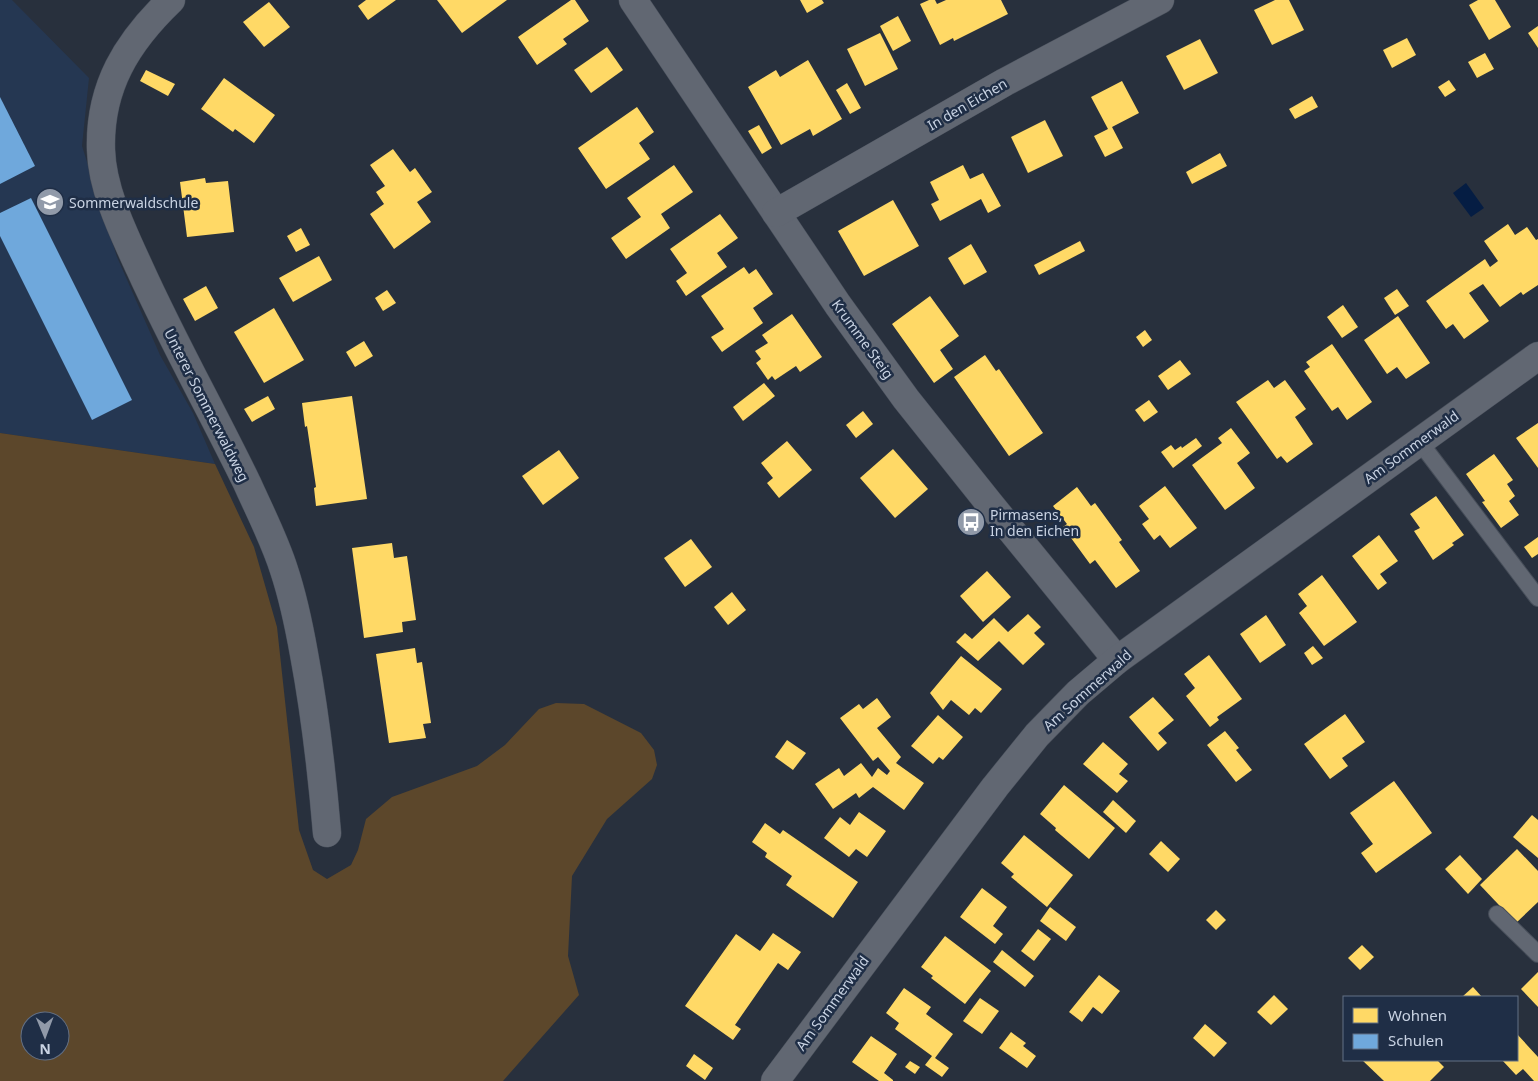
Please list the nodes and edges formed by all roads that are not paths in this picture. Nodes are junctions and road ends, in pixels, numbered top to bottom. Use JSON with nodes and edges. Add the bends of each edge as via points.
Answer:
{"nodes":[{"id":1,"x":171,"y":0,"type":"edge"},
{"id":2,"x":633,"y":0,"type":"edge"},
{"id":3,"x":1160,"y":0,"type":"edge"},
{"id":4,"x":776,"y":213,"type":"junction"},
{"id":5,"x":1538,"y":356,"type":"edge"},
{"id":6,"x":1419,"y":441,"type":"junction"},
{"id":7,"x":1538,"y":598,"type":"edge"},
{"id":8,"x":1117,"y":660,"type":"junction"},
{"id":9,"x":327,"y":833,"type":"dead end"},
{"id":10,"x":1497,"y":914,"type":"dead end"},
{"id":11,"x":1538,"y":954,"type":"edge"},
{"id":12,"x":775,"y":1081,"type":"edge"}],
"edges":[{"from":1,"to":9,"type":"street","name":"Unterer Sommerwaldweg","via":[[125,54],[108,90],[101,152],[118,222],[154,301],[233,455],[284,570],[310,687]]},
{"from":2,"to":4,"type":"street","name":"Krumme Steig"},
{"from":3,"to":4,"type":"street","name":"In den Eichen","via":[[1005,82]]},
{"from":4,"to":8,"type":"street","name":"Krumme Steig","via":[[906,399]]},
{"from":5,"to":6,"type":"street","name":"Am Sommerwald"},
{"from":6,"to":7,"type":"lane"},
{"from":6,"to":8,"type":"street","name":"Am Sommerwald"},
{"from":8,"to":12,"type":"street","name":"Am Sommerwald","via":[[1037,735],[929,872]]},
{"from":10,"to":11,"type":"lane"}]}
